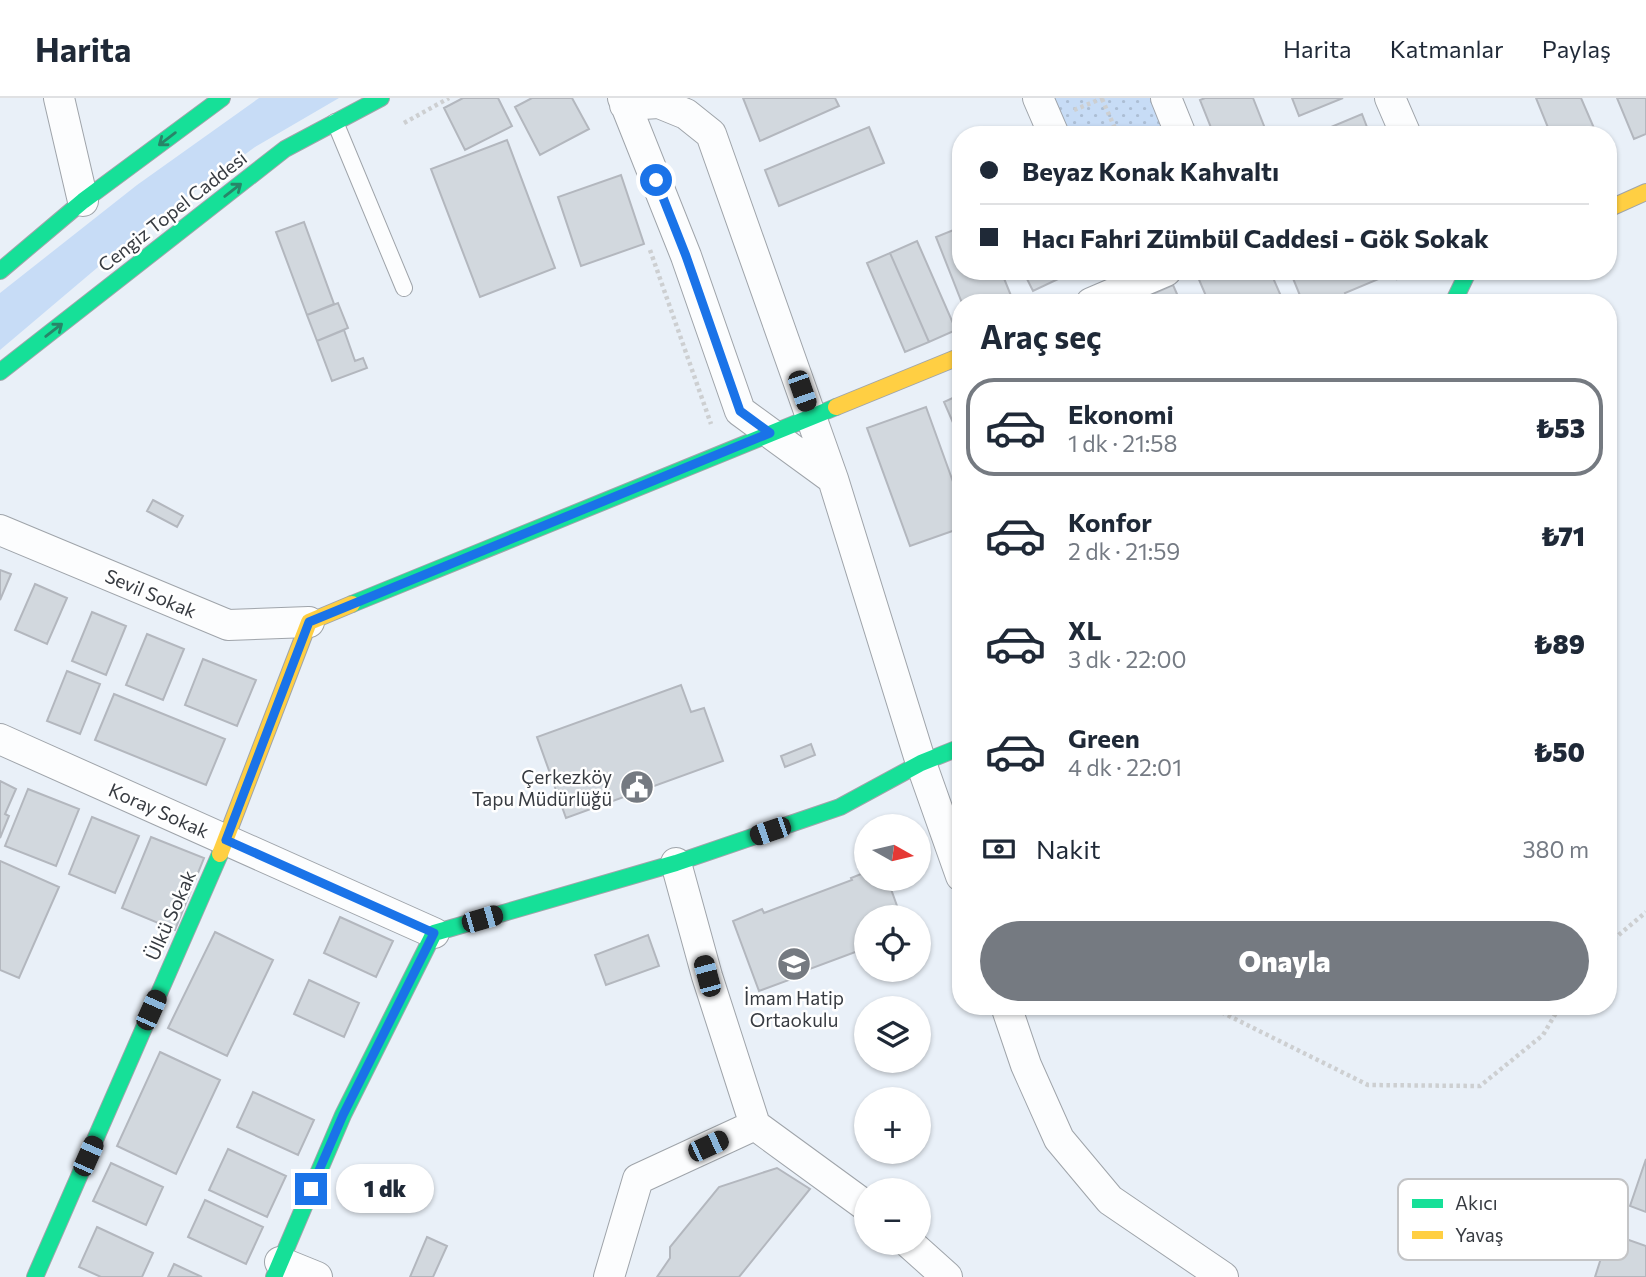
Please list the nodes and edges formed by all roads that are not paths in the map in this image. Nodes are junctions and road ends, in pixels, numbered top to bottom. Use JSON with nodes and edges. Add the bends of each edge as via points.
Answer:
{"nodes":[{"id":1,"x":59,"y":98,"type":"edge"},
{"id":2,"x":222,"y":98,"type":"edge"},
{"id":3,"x":381,"y":98,"type":"edge"},
{"id":4,"x":1038,"y":98,"type":"edge"},
{"id":5,"x":1166,"y":98,"type":"edge"},
{"id":6,"x":1390,"y":98,"type":"edge"},
{"id":7,"x":624,"y":101,"type":"edge"},
{"id":8,"x":335,"y":122,"type":"junction"},
{"id":9,"x":1062,"y":123,"type":"edge"},
{"id":10,"x":1177,"y":126,"type":"edge"},
{"id":11,"x":1402,"y":126,"type":"edge"},
{"id":12,"x":1646,"y":192,"type":"edge"},
{"id":13,"x":83,"y":201,"type":"junction"},
{"id":14,"x":1617,"y":205,"type":"edge"},
{"id":15,"x":0,"y":271,"type":"edge"},
{"id":16,"x":1119,"y":281,"type":"edge"},
{"id":17,"x":404,"y":288,"type":"dead end"},
{"id":18,"x":1102,"y":294,"type":"edge"},
{"id":19,"x":952,"y":360,"type":"edge"},
{"id":20,"x":0,"y":372,"type":"edge"},
{"id":21,"x":811,"y":416,"type":"junction"},
{"id":22,"x":770,"y":433,"type":"junction"},
{"id":23,"x":833,"y":479,"type":"junction"},
{"id":24,"x":0,"y":530,"type":"edge"},
{"id":25,"x":309,"y":622,"type":"junction"},
{"id":26,"x":0,"y":739,"type":"edge"},
{"id":27,"x":952,"y":750,"type":"edge"},
{"id":28,"x":922,"y":762,"type":"junction"},
{"id":29,"x":226,"y":840,"type":"junction"},
{"id":30,"x":952,"y":850,"type":"edge"},
{"id":31,"x":676,"y":863,"type":"junction"},
{"id":32,"x":434,"y":933,"type":"junction"},
{"id":33,"x":1009,"y":1015,"type":"edge"},
{"id":34,"x":755,"y":1125,"type":"junction"},
{"id":35,"x":854,"y":1197,"type":"edge"},
{"id":36,"x":922,"y":1255,"type":"edge"},
{"id":37,"x":277,"y":1270,"type":"edge"},
{"id":38,"x":35,"y":1277,"type":"edge"},
{"id":39,"x":317,"y":1277,"type":"edge"},
{"id":40,"x":609,"y":1277,"type":"edge"},
{"id":41,"x":947,"y":1277,"type":"edge"},
{"id":42,"x":1223,"y":1277,"type":"edge"}],
"edges":[{"from":1,"to":13,"type":"street"},
{"from":2,"to":13,"type":"street","one_way":true},
{"from":3,"to":8,"type":"street","name":"Cengiz Topel Caddesi"},
{"from":4,"to":9,"type":"street"},
{"from":5,"to":10,"type":"street"},
{"from":6,"to":11,"type":"street"},
{"from":7,"to":21,"type":"street","via":[[659,103],[686,114],[710,134]]},
{"from":7,"to":22,"type":"street","via":[[686,256],[740,411]]},
{"from":8,"to":17,"type":"lane"},
{"from":20,"to":8,"type":"street","name":"Cengiz Topel Caddesi","one_way":true,"via":[[285,149]]},
{"from":12,"to":14,"type":"street"},
{"from":13,"to":15,"type":"street"},
{"from":16,"to":18,"type":"street"},
{"from":19,"to":21,"type":"street"},
{"from":21,"to":22,"type":"street"},
{"from":21,"to":23,"type":"street"},
{"from":22,"to":23,"type":"street"},
{"from":22,"to":25,"type":"street"},
{"from":23,"to":28,"type":"street"},
{"from":24,"to":25,"type":"street","name":"Sevil Sokak","via":[[228,625]]},
{"from":25,"to":29,"type":"street","name":"Ülkü Sokak"},
{"from":26,"to":29,"type":"street","name":"Koray Sokak"},
{"from":27,"to":28,"type":"street"},
{"from":28,"to":30,"type":"street"},
{"from":28,"to":31,"type":"street","via":[[840,807]]},
{"from":29,"to":32,"type":"street","name":"Koray Sokak"},
{"from":29,"to":38,"type":"street","name":"Ülkü Sokak"},
{"from":31,"to":32,"type":"street"},
{"from":31,"to":34,"type":"street"},
{"from":32,"to":37,"type":"street","via":[[343,1115]]},
{"from":33,"to":42,"type":"street","via":[[1059,1139],[1110,1200]]},
{"from":34,"to":35,"type":"street"},
{"from":34,"to":40,"type":"street","via":[[638,1179]]},
{"from":36,"to":41,"type":"street"},
{"from":37,"to":39,"type":"street"}]}
